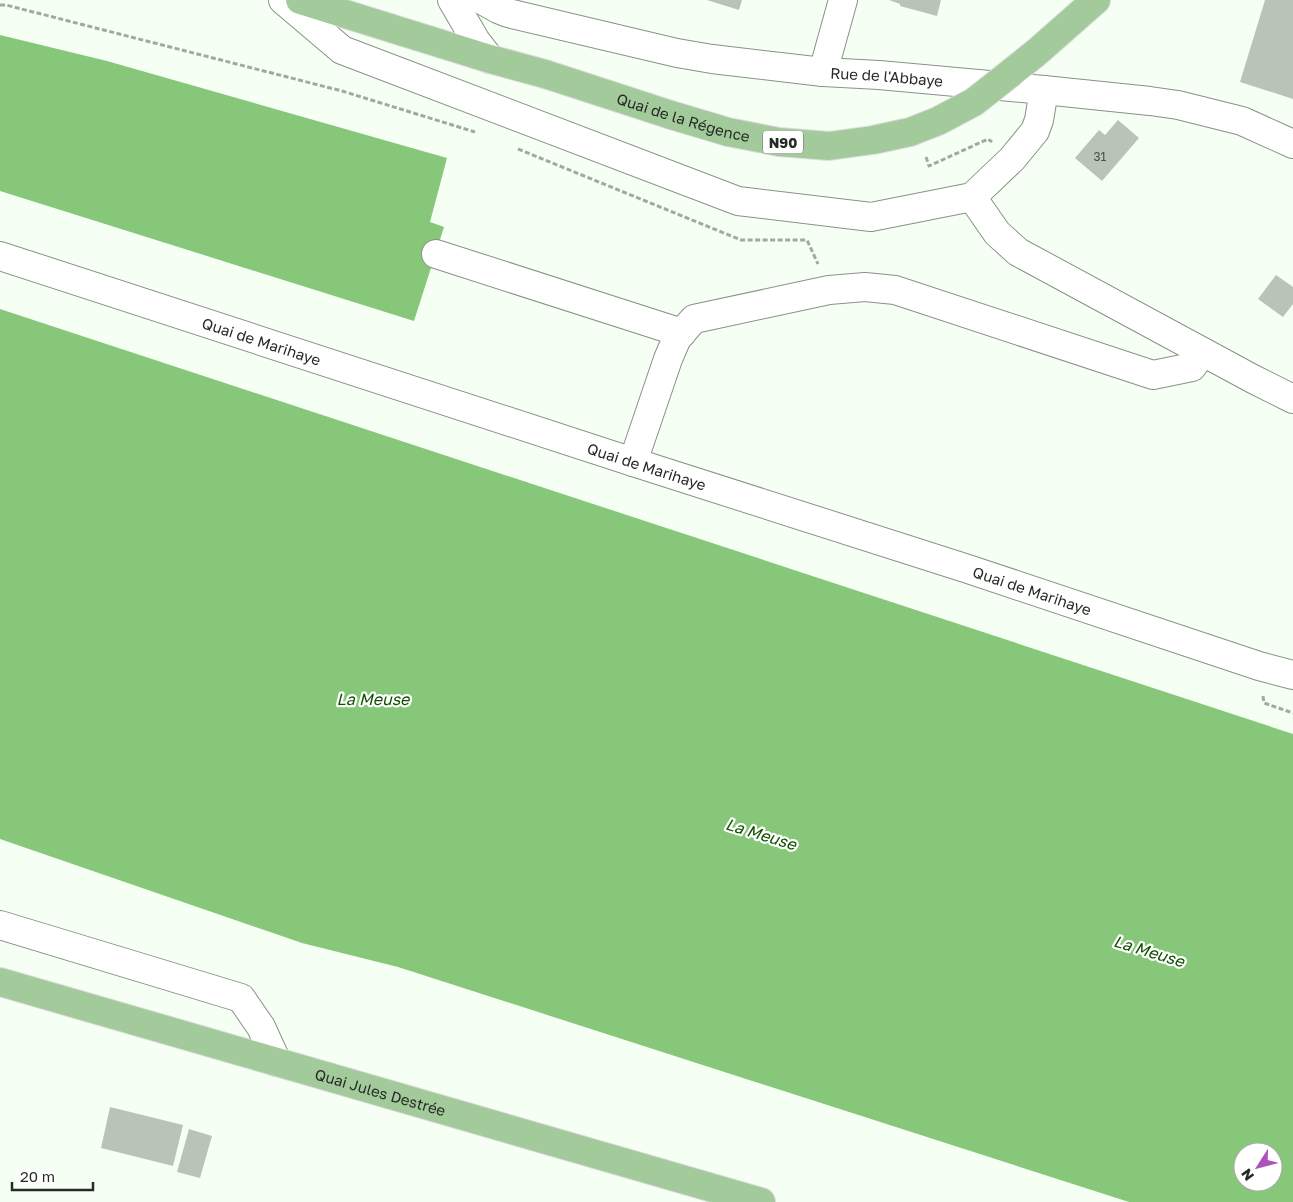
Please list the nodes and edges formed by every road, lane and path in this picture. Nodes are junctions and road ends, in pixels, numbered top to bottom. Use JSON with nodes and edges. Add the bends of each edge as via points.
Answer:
{"nodes":[{"id":1,"x":284,"y":0,"type":"edge"},
{"id":2,"x":452,"y":0,"type":"edge"},
{"id":3,"x":482,"y":0,"type":"edge"},
{"id":4,"x":843,"y":0,"type":"edge"},
{"id":5,"x":1096,"y":0,"type":"edge"},
{"id":6,"x":319,"y":2,"type":"edge"},
{"id":7,"x":0,"y":5,"type":"edge"},
{"id":8,"x":490,"y":58,"type":"junction"},
{"id":9,"x":823,"y":72,"type":"junction"},
{"id":10,"x":1044,"y":90,"type":"junction"},
{"id":11,"x":477,"y":133,"type":"dead end"},
{"id":12,"x":988,"y":139,"type":"dead end"},
{"id":13,"x":1293,"y":144,"type":"edge"},
{"id":14,"x":513,"y":147,"type":"dead end"},
{"id":15,"x":926,"y":157,"type":"dead end"},
{"id":16,"x":972,"y":197,"type":"junction"},
{"id":17,"x":436,"y":254,"type":"dead end"},
{"id":18,"x":0,"y":256,"type":"edge"},
{"id":19,"x":829,"y":290,"type":"junction"},
{"id":20,"x":682,"y":333,"type":"junction"},
{"id":21,"x":1203,"y":352,"type":"junction"},
{"id":22,"x":1293,"y":399,"type":"edge"},
{"id":23,"x":633,"y":462,"type":"junction"},
{"id":24,"x":1293,"y":675,"type":"edge"},
{"id":25,"x":0,"y":925,"type":"edge"},
{"id":26,"x":0,"y":982,"type":"edge"},
{"id":27,"x":277,"y":1062,"type":"junction"},
{"id":28,"x":761,"y":1202,"type":"edge"}],
"edges":[{"from":1,"to":16,"type":"street","via":[[342,50],[738,201],[871,217]]},
{"from":2,"to":8,"type":"street"},
{"from":3,"to":9,"type":"street","name":"Rue de l'Abbaye","via":[[508,13],[677,53]]},
{"from":4,"to":9,"type":"street"},
{"from":5,"to":8,"type":"main road","name":"Quai de la Régence","number":"N90","bridge":true,"via":[[974,102],[910,132],[829,146],[779,142],[728,132]]},
{"from":6,"to":8,"type":"main road","name":"Quai de la Régence","number":"N90"},
{"from":7,"to":11,"type":"path","via":[[342,91]]},
{"from":9,"to":10,"type":"street","name":"Rue de l'Abbaye"},
{"from":10,"to":13,"type":"street","name":"Rue de l'Abbaye","via":[[1178,105],[1242,121]]},
{"from":10,"to":16,"type":"street","via":[[1035,131],[1012,159]]},
{"from":12,"to":15,"type":"path","via":[[929,166]]},
{"from":14,"to":19,"type":"path","via":[[741,240],[807,240]]},
{"from":16,"to":21,"type":"street","via":[[997,233],[1018,252]]},
{"from":17,"to":20,"type":"street"},
{"from":18,"to":23,"type":"street","name":"Quai de Marihaye"},
{"from":19,"to":20,"type":"street","via":[[694,320]]},
{"from":19,"to":21,"type":"street","via":[[865,287],[896,290],[1153,375],[1192,367]]},
{"from":20,"to":23,"type":"street","via":[[668,359]]},
{"from":21,"to":22,"type":"street"},
{"from":23,"to":24,"type":"street","name":"Quai de Marihaye"},
{"from":25,"to":27,"type":"street","via":[[241,998],[261,1027]]},
{"from":26,"to":27,"type":"main road","name":"Quai Jules Destrée"},
{"from":27,"to":28,"type":"main road","name":"Quai Jules Destrée"}]}
